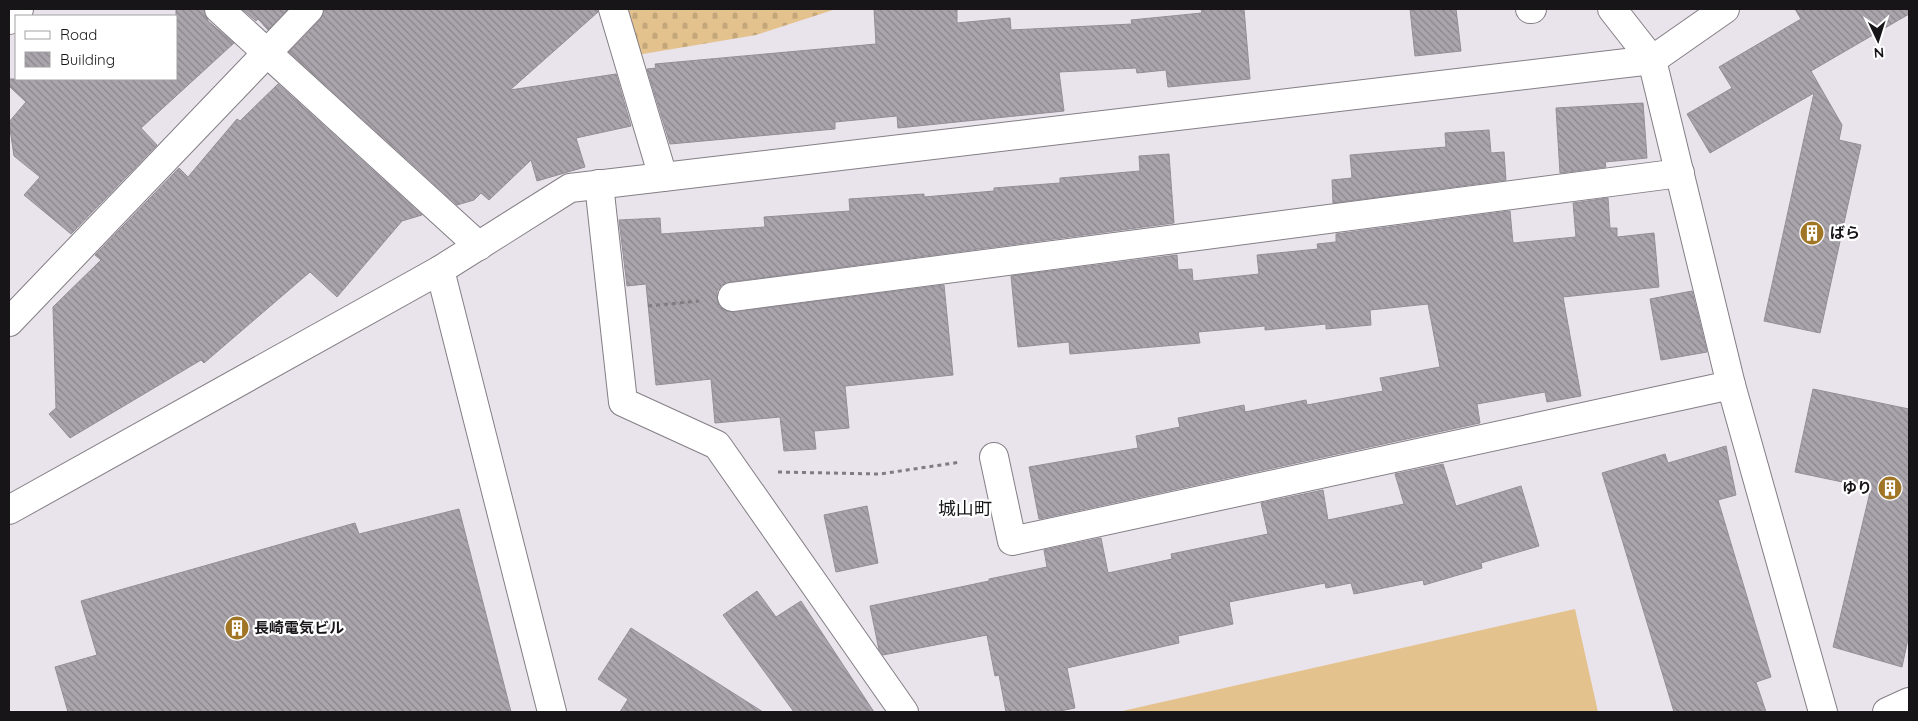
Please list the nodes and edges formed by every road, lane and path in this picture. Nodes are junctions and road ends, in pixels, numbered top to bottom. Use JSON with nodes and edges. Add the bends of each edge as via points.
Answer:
{"nodes":[{"id":1,"x":19,"y":9,"type":"edge"},
{"id":2,"x":219,"y":9,"type":"edge"},
{"id":3,"x":309,"y":9,"type":"edge"},
{"id":4,"x":613,"y":9,"type":"edge"},
{"id":5,"x":1612,"y":9,"type":"edge"},
{"id":6,"x":1724,"y":9,"type":"edge"},
{"id":7,"x":9,"y":20,"type":"edge"},
{"id":8,"x":268,"y":53,"type":"junction"},
{"id":9,"x":1652,"y":60,"type":"junction"},
{"id":10,"x":1680,"y":173,"type":"junction"},
{"id":11,"x":663,"y":177,"type":"junction"},
{"id":12,"x":599,"y":184,"type":"junction"},
{"id":13,"x":479,"y":246,"type":"junction"},
{"id":14,"x":440,"y":270,"type":"junction"},
{"id":15,"x":732,"y":297,"type":"joint"},
{"id":16,"x":612,"y":310,"type":"junction"},
{"id":17,"x":9,"y":322,"type":"edge"},
{"id":18,"x":1731,"y":385,"type":"junction"},
{"id":19,"x":994,"y":457,"type":"joint"},
{"id":20,"x":736,"y":471,"type":"junction"},
{"id":21,"x":9,"y":510,"type":"edge"},
{"id":22,"x":1909,"y":702,"type":"edge"},
{"id":23,"x":552,"y":712,"type":"edge"},
{"id":24,"x":904,"y":712,"type":"edge"},
{"id":25,"x":1823,"y":712,"type":"edge"},
{"id":26,"x":1887,"y":712,"type":"edge"}],
"edges":[{"from":1,"to":7,"type":"street"},
{"from":2,"to":8,"type":"street"},
{"from":3,"to":8,"type":"street"},
{"from":4,"to":11,"type":"street"},
{"from":5,"to":9,"type":"street"},
{"from":6,"to":9,"type":"street"},
{"from":8,"to":13,"type":"street"},
{"from":8,"to":17,"type":"street"},
{"from":9,"to":10,"type":"street"},
{"from":9,"to":11,"type":"street"},
{"from":10,"to":15,"type":"street"},
{"from":10,"to":18,"type":"street"},
{"from":11,"to":12,"type":"street"},
{"from":12,"to":13,"type":"street","via":[[570,188]]},
{"from":12,"to":16,"type":"street"},
{"from":13,"to":14,"type":"street"},
{"from":14,"to":21,"type":"street"},
{"from":14,"to":23,"type":"street"},
{"from":15,"to":16,"type":"path"},
{"from":16,"to":20,"type":"street","via":[[623,402],[716,445]]},
{"from":18,"to":19,"type":"street","via":[[1012,541]]},
{"from":18,"to":25,"type":"street"},
{"from":19,"to":20,"type":"path","via":[[880,474]]},
{"from":20,"to":24,"type":"street"},
{"from":22,"to":26,"type":"street"}]}
